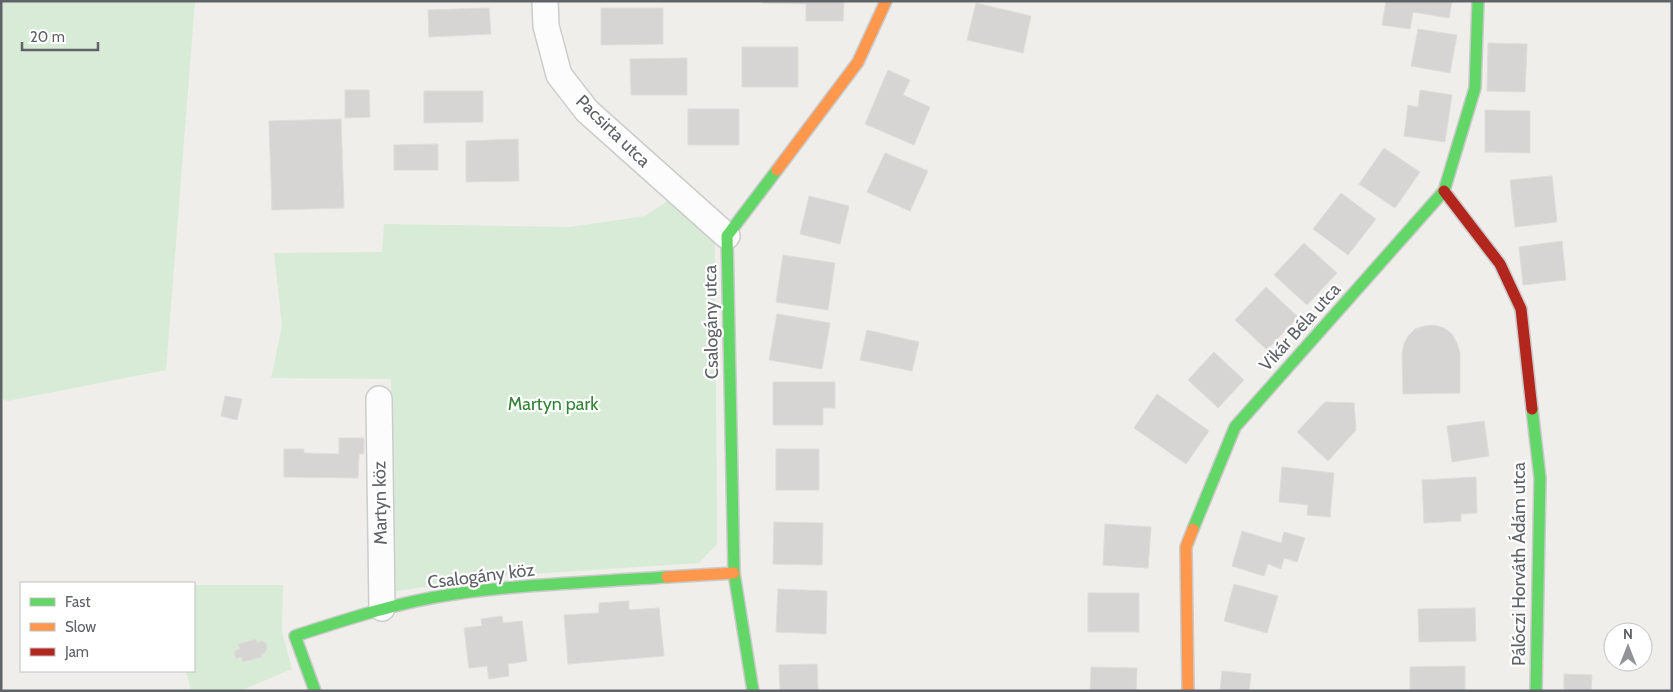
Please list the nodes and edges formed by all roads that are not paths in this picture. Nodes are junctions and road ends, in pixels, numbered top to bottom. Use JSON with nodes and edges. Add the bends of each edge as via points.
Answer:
{"nodes":[{"id":1,"x":545,"y":1,"type":"edge"},
{"id":2,"x":886,"y":1,"type":"edge"},
{"id":3,"x":1478,"y":1,"type":"edge"},
{"id":4,"x":1444,"y":191,"type":"junction"},
{"id":5,"x":726,"y":236,"type":"junction"},
{"id":6,"x":379,"y":399,"type":"dead end"},
{"id":7,"x":734,"y":573,"type":"junction"},
{"id":8,"x":382,"y":608,"type":"junction"},
{"id":9,"x":315,"y":691,"type":"edge"},
{"id":10,"x":753,"y":691,"type":"edge"},
{"id":11,"x":1188,"y":691,"type":"edge"},
{"id":12,"x":1536,"y":691,"type":"edge"}],
"edges":[{"from":1,"to":5,"type":"street","name":"Pacsirta utca","via":[[546,26],[558,75],[587,111]]},
{"from":2,"to":5,"type":"street","via":[[858,62]]},
{"from":3,"to":4,"type":"street","name":"Vikár Béla utca","via":[[1474,88]]},
{"from":4,"to":11,"type":"street","name":"Vikár Béla utca","via":[[1235,427],[1186,547]]},
{"from":4,"to":12,"type":"street","name":"Pálóczi Horváth Ádám utca","via":[[1500,264],[1521,309],[1540,478]]},
{"from":5,"to":7,"type":"street","name":"Csalogány utca"},
{"from":6,"to":8,"type":"street","name":"Martyn köz"},
{"from":7,"to":8,"type":"street","name":"Csalogány köz","via":[[522,587],[453,594]]},
{"from":7,"to":10,"type":"street","name":"Csalogány utca"},
{"from":8,"to":9,"type":"street","name":"Csalogány köz","via":[[295,636]]}]}
